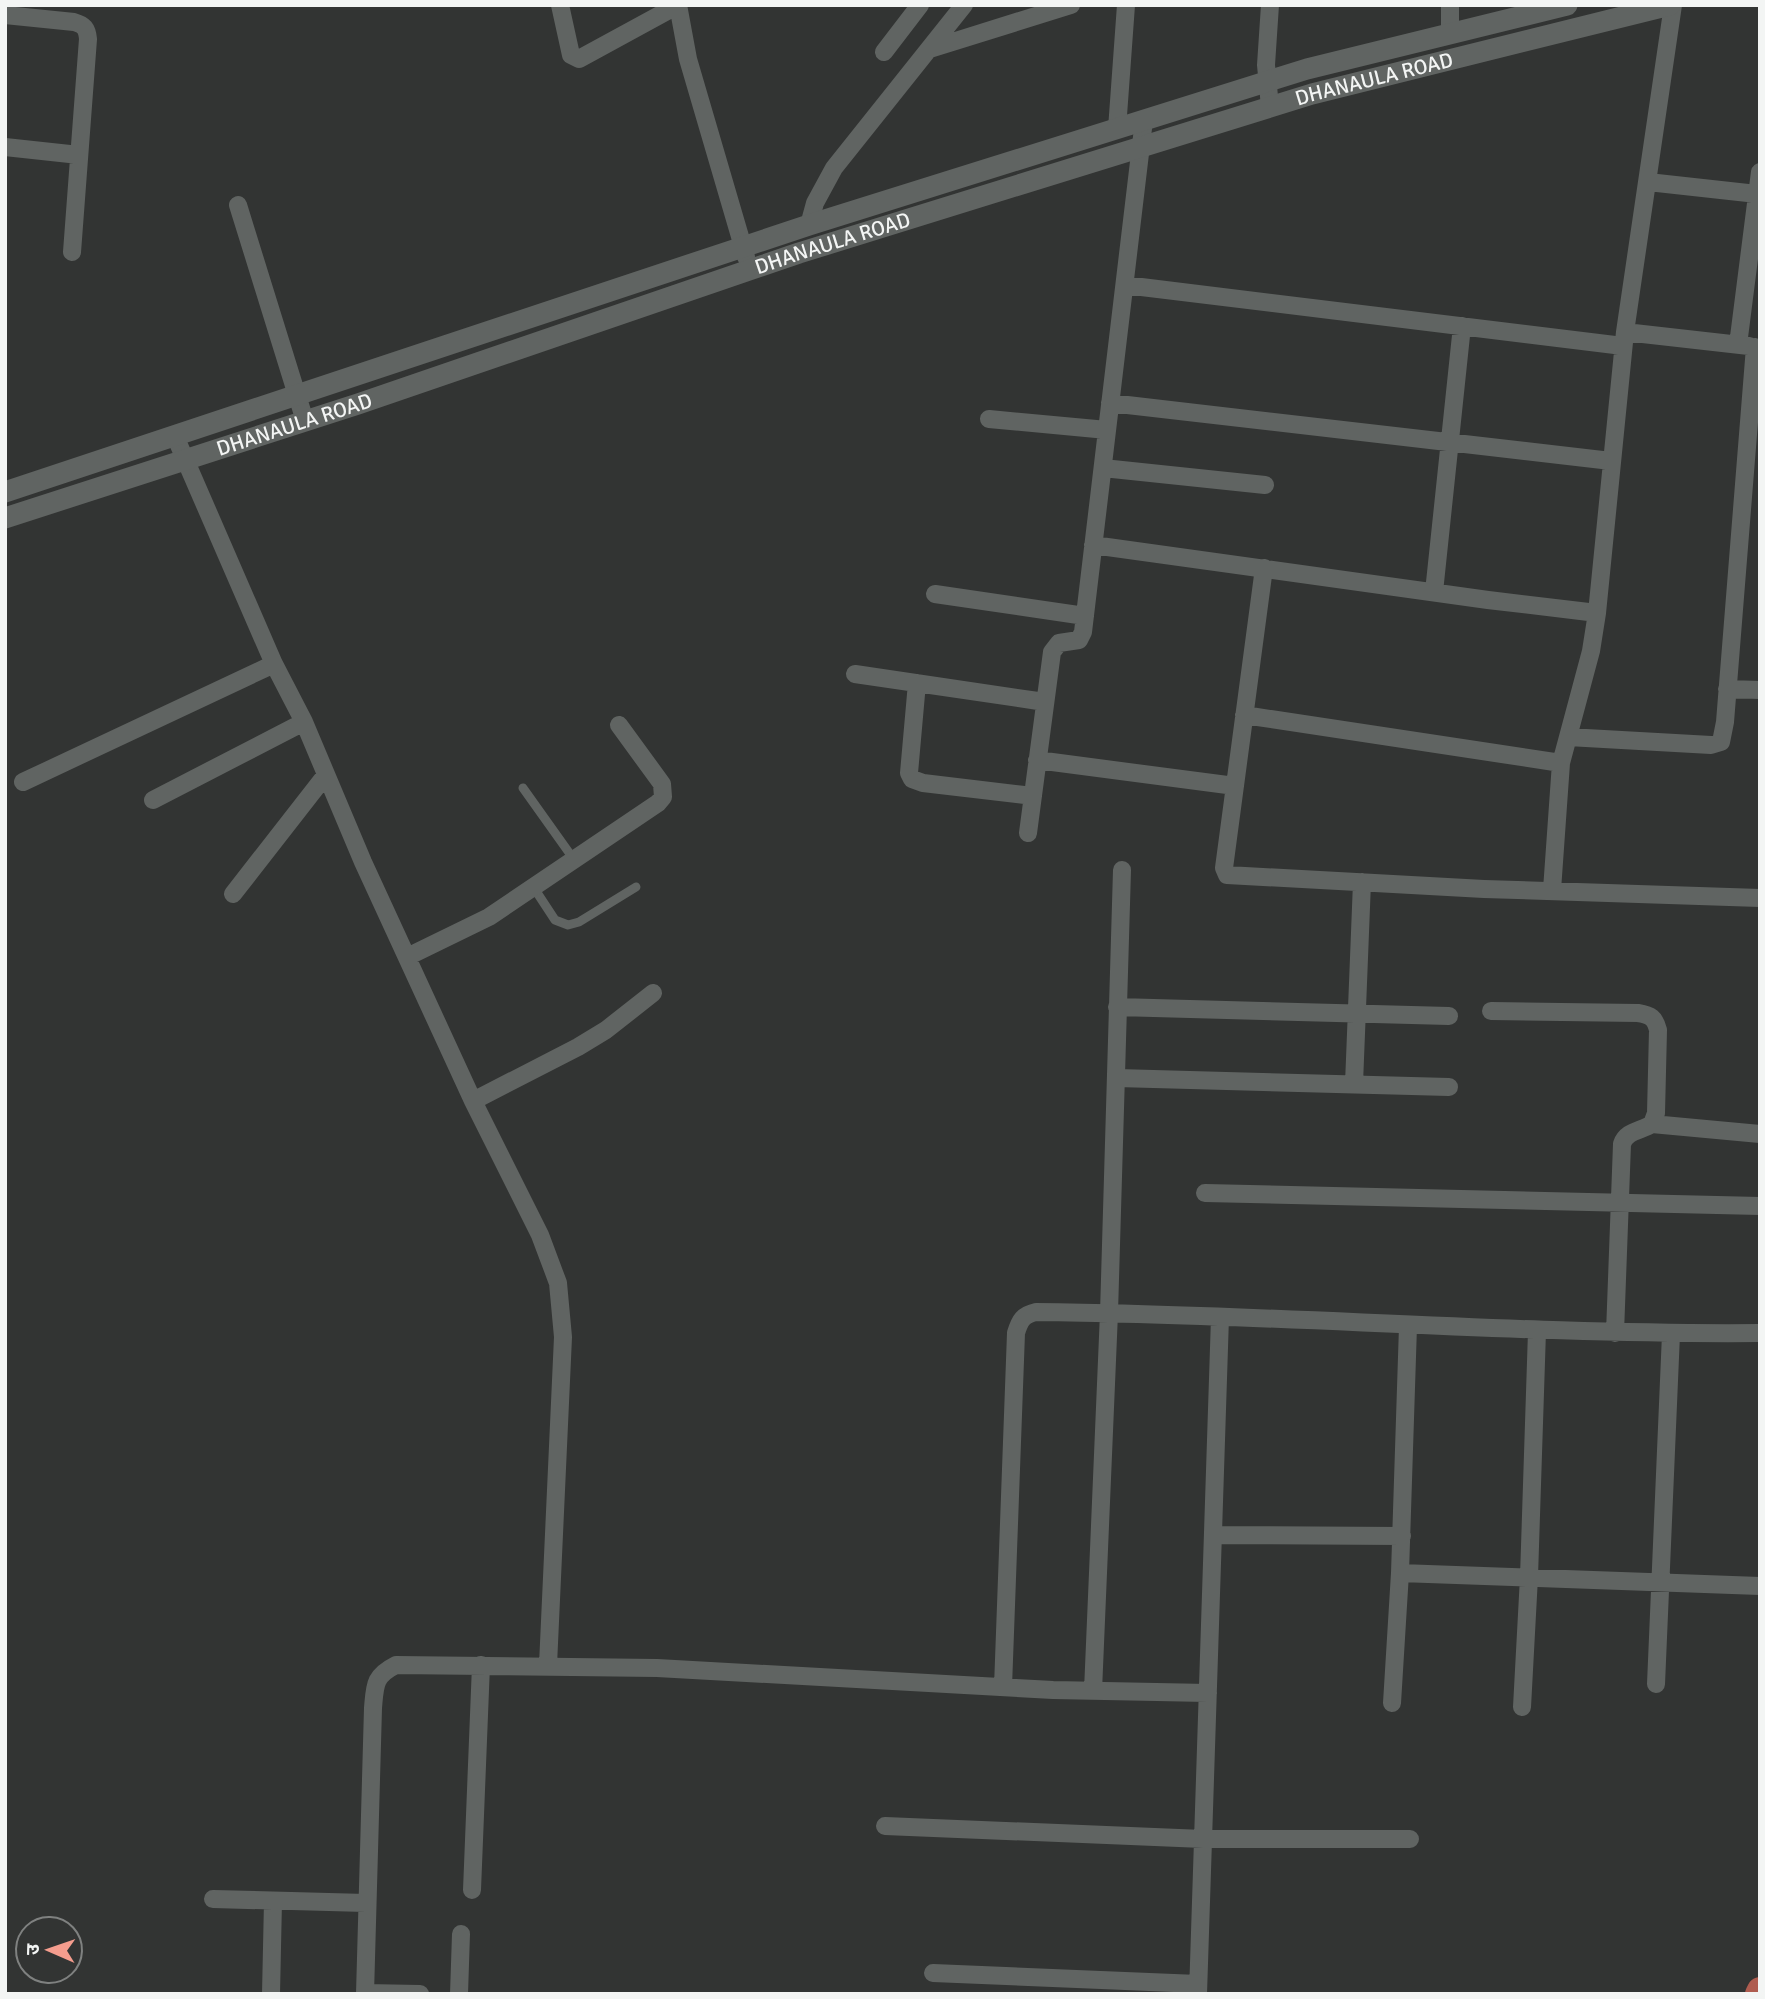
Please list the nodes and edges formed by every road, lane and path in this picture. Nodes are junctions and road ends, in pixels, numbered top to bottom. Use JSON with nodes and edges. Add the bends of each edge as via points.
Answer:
{"nodes":[{"id":1,"x":560,"y":5,"type":"edge"},
{"id":2,"x":920,"y":5,"type":"edge"},
{"id":3,"x":964,"y":5,"type":"edge"},
{"id":4,"x":1071,"y":5,"type":"edge"},
{"id":5,"x":1126,"y":5,"type":"edge"},
{"id":6,"x":1270,"y":5,"type":"edge"},
{"id":7,"x":1450,"y":5,"type":"edge"},
{"id":8,"x":1567,"y":5,"type":"edge"},
{"id":9,"x":1671,"y":5,"type":"edge"},
{"id":10,"x":5,"y":15,"type":"edge"},
{"id":11,"x":1450,"y":34,"type":"junction"},
{"id":12,"x":930,"y":49,"type":"junction"},
{"id":13,"x":884,"y":52,"type":"dead end"},
{"id":14,"x":1266,"y":82,"type":"junction"},
{"id":15,"x":1270,"y":107,"type":"junction"},
{"id":16,"x":1144,"y":120,"type":"junction"},
{"id":17,"x":1117,"y":129,"type":"junction"},
{"id":18,"x":1142,"y":146,"type":"junction"},
{"id":19,"x":5,"y":147,"type":"edge"},
{"id":20,"x":79,"y":155,"type":"junction"},
{"id":21,"x":1760,"y":172,"type":"edge"},
{"id":22,"x":1648,"y":181,"type":"junction"},
{"id":23,"x":1757,"y":194,"type":"junction"},
{"id":24,"x":238,"y":205,"type":"dead end"},
{"id":25,"x":809,"y":225,"type":"junction"},
{"id":26,"x":744,"y":247,"type":"junction"},
{"id":27,"x":72,"y":252,"type":"dead end"},
{"id":28,"x":750,"y":270,"type":"junction"},
{"id":29,"x":1125,"y":285,"type":"junction"},
{"id":30,"x":1462,"y":326,"type":"junction"},
{"id":31,"x":1624,"y":339,"type":"junction"},
{"id":32,"x":1751,"y":346,"type":"edge"},
{"id":33,"x":298,"y":396,"type":"junction"},
{"id":34,"x":1110,"y":403,"type":"junction"},
{"id":35,"x":989,"y":419,"type":"dead end"},
{"id":36,"x":305,"y":421,"type":"junction"},
{"id":37,"x":1107,"y":430,"type":"junction"},
{"id":38,"x":175,"y":436,"type":"junction"},
{"id":39,"x":1451,"y":442,"type":"junction"},
{"id":40,"x":187,"y":460,"type":"junction"},
{"id":41,"x":1611,"y":461,"type":"junction"},
{"id":42,"x":1103,"y":468,"type":"junction"},
{"id":43,"x":1265,"y":485,"type":"dead end"},
{"id":44,"x":5,"y":492,"type":"edge"},
{"id":45,"x":6,"y":515,"type":"edge"},
{"id":46,"x":1093,"y":545,"type":"junction"},
{"id":47,"x":1264,"y":568,"type":"junction"},
{"id":48,"x":1434,"y":592,"type":"junction"},
{"id":49,"x":935,"y":594,"type":"dead end"},
{"id":50,"x":1597,"y":613,"type":"junction"},
{"id":51,"x":1084,"y":616,"type":"junction"},
{"id":52,"x":274,"y":664,"type":"junction"},
{"id":53,"x":855,"y":674,"type":"dead end"},
{"id":54,"x":916,"y":683,"type":"junction"},
{"id":55,"x":1727,"y":689,"type":"junction"},
{"id":56,"x":1760,"y":690,"type":"edge"},
{"id":57,"x":1045,"y":702,"type":"junction"},
{"id":58,"x":1244,"y":715,"type":"junction"},
{"id":59,"x":304,"y":722,"type":"junction"},
{"id":60,"x":619,"y":725,"type":"dead end"},
{"id":61,"x":1568,"y":737,"type":"junction"},
{"id":62,"x":1037,"y":760,"type":"junction"},
{"id":63,"x":1561,"y":763,"type":"junction"},
{"id":64,"x":325,"y":776,"type":"junction"},
{"id":65,"x":23,"y":782,"type":"dead end"},
{"id":66,"x":1235,"y":786,"type":"junction"},
{"id":67,"x":523,"y":788,"type":"dead end"},
{"id":68,"x":1032,"y":796,"type":"junction"},
{"id":69,"x":153,"y":800,"type":"dead end"},
{"id":70,"x":1028,"y":833,"type":"dead end"},
{"id":71,"x":575,"y":861,"type":"junction"},
{"id":72,"x":1122,"y":870,"type":"dead end"},
{"id":73,"x":1362,"y":882,"type":"junction"},
{"id":74,"x":636,"y":887,"type":"dead end"},
{"id":75,"x":534,"y":888,"type":"junction"},
{"id":76,"x":1552,"y":890,"type":"junction"},
{"id":77,"x":233,"y":894,"type":"dead end"},
{"id":78,"x":1760,"y":898,"type":"edge"},
{"id":79,"x":407,"y":957,"type":"junction"},
{"id":80,"x":653,"y":993,"type":"dead end"},
{"id":81,"x":1117,"y":1007,"type":"junction"},
{"id":82,"x":1491,"y":1011,"type":"dead end"},
{"id":83,"x":1357,"y":1014,"type":"junction"},
{"id":84,"x":1449,"y":1016,"type":"dead end"},
{"id":85,"x":1117,"y":1078,"type":"junction"},
{"id":86,"x":1354,"y":1084,"type":"junction"},
{"id":87,"x":1449,"y":1087,"type":"dead end"},
{"id":88,"x":473,"y":1101,"type":"junction"},
{"id":89,"x":1652,"y":1124,"type":"junction"},
{"id":90,"x":1760,"y":1133,"type":"edge"},
{"id":91,"x":1205,"y":1193,"type":"dead end"},
{"id":92,"x":1620,"y":1203,"type":"junction"},
{"id":93,"x":1760,"y":1206,"type":"edge"},
{"id":94,"x":1109,"y":1313,"type":"junction"},
{"id":95,"x":1220,"y":1317,"type":"junction"},
{"id":96,"x":1408,"y":1326,"type":"junction"},
{"id":97,"x":1536,"y":1331,"type":"junction"},
{"id":98,"x":1615,"y":1333,"type":"junction"},
{"id":99,"x":1760,"y":1333,"type":"edge"},
{"id":100,"x":1671,"y":1334,"type":"junction"},
{"id":101,"x":1213,"y":1535,"type":"junction"},
{"id":102,"x":1402,"y":1536,"type":"junction"},
{"id":103,"x":1400,"y":1573,"type":"junction"},
{"id":104,"x":1530,"y":1577,"type":"junction"},
{"id":105,"x":1658,"y":1582,"type":"junction"},
{"id":106,"x":1760,"y":1586,"type":"edge"},
{"id":107,"x":481,"y":1665,"type":"junction"},
{"id":108,"x":548,"y":1665,"type":"junction"},
{"id":109,"x":1656,"y":1684,"type":"dead end"},
{"id":110,"x":1003,"y":1687,"type":"junction"},
{"id":111,"x":1093,"y":1691,"type":"junction"},
{"id":112,"x":1208,"y":1693,"type":"junction"},
{"id":113,"x":1392,"y":1703,"type":"dead end"},
{"id":114,"x":1522,"y":1707,"type":"dead end"},
{"id":115,"x":886,"y":1826,"type":"dead end"},
{"id":116,"x":1203,"y":1839,"type":"junction"},
{"id":117,"x":1409,"y":1839,"type":"dead end"},
{"id":118,"x":472,"y":1890,"type":"dead end"},
{"id":119,"x":213,"y":1899,"type":"dead end"},
{"id":120,"x":273,"y":1901,"type":"junction"},
{"id":121,"x":366,"y":1903,"type":"junction"},
{"id":122,"x":461,"y":1934,"type":"dead end"},
{"id":123,"x":933,"y":1973,"type":"dead end"},
{"id":124,"x":1198,"y":1989,"type":"edge"},
{"id":125,"x":365,"y":1993,"type":"edge"},
{"id":126,"x":271,"y":1994,"type":"edge"},
{"id":127,"x":420,"y":1994,"type":"edge"},
{"id":128,"x":459,"y":1994,"type":"edge"}],
"edges":[{"from":1,"to":26,"type":"street","via":[[571,55],[579,59],[678,5],[688,59]]},
{"from":2,"to":13,"type":"street"},
{"from":3,"to":12,"type":"street"},
{"from":4,"to":12,"type":"street"},
{"from":5,"to":17,"type":"street"},
{"from":6,"to":14,"type":"street"},
{"from":7,"to":11,"type":"street"},
{"from":8,"to":11,"type":"street","name":"DHANAULA ROAD"},
{"from":9,"to":15,"type":"street","name":"DHANAULA ROAD"},
{"from":9,"to":22,"type":"street"},
{"from":10,"to":20,"type":"street","via":[[74,22],[87,30]]},
{"from":11,"to":14,"type":"street","name":"DHANAULA ROAD"},
{"from":12,"to":25,"type":"street","via":[[828,177]]},
{"from":14,"to":15,"type":"street"},
{"from":14,"to":16,"type":"street","name":"DHANAULA ROAD"},
{"from":15,"to":18,"type":"street","name":"DHANAULA ROAD"},
{"from":16,"to":17,"type":"street","name":"DHANAULA ROAD"},
{"from":16,"to":18,"type":"street"},
{"from":17,"to":25,"type":"street","name":"DHANAULA ROAD"},
{"from":18,"to":28,"type":"street","name":"DHANAULA ROAD"},
{"from":18,"to":29,"type":"street"},
{"from":19,"to":20,"type":"street"},
{"from":20,"to":27,"type":"street"},
{"from":21,"to":23,"type":"street"},
{"from":22,"to":23,"type":"street"},
{"from":22,"to":31,"type":"street"},
{"from":23,"to":32,"type":"street"},
{"from":24,"to":33,"type":"street"},
{"from":25,"to":26,"type":"street","name":"DHANAULA ROAD"},
{"from":26,"to":28,"type":"street"},
{"from":26,"to":33,"type":"street","name":"DHANAULA ROAD"},
{"from":28,"to":36,"type":"street","name":"DHANAULA ROAD"},
{"from":29,"to":30,"type":"street"},
{"from":29,"to":34,"type":"street"},
{"from":30,"to":31,"type":"street"},
{"from":30,"to":39,"type":"street"},
{"from":31,"to":32,"type":"street"},
{"from":31,"to":41,"type":"street"},
{"from":32,"to":55,"type":"street"},
{"from":33,"to":36,"type":"street"},
{"from":33,"to":38,"type":"street","name":"DHANAULA ROAD"},
{"from":34,"to":37,"type":"street"},
{"from":34,"to":39,"type":"street"},
{"from":35,"to":37,"type":"street"},
{"from":36,"to":40,"type":"street","name":"DHANAULA ROAD"},
{"from":37,"to":42,"type":"street"},
{"from":38,"to":40,"type":"street"},
{"from":38,"to":44,"type":"street","name":"DHANAULA ROAD"},
{"from":39,"to":41,"type":"street"},
{"from":39,"to":48,"type":"street"},
{"from":40,"to":45,"type":"street","name":"DHANAULA ROAD"},
{"from":40,"to":52,"type":"street"},
{"from":41,"to":50,"type":"street"},
{"from":42,"to":43,"type":"street"},
{"from":42,"to":46,"type":"street"},
{"from":46,"to":47,"type":"street"},
{"from":46,"to":51,"type":"street"},
{"from":47,"to":48,"type":"street"},
{"from":47,"to":58,"type":"street"},
{"from":48,"to":50,"type":"street"},
{"from":49,"to":51,"type":"street"},
{"from":50,"to":61,"type":"street"},
{"from":51,"to":57,"type":"street","via":[[1079,640],[1053,648]]},
{"from":52,"to":59,"type":"street"},
{"from":52,"to":65,"type":"street"},
{"from":53,"to":54,"type":"street"},
{"from":54,"to":57,"type":"street"},
{"from":54,"to":68,"type":"street","via":[[912,779]]},
{"from":55,"to":56,"type":"street"},
{"from":55,"to":61,"type":"street","via":[[1723,735],[1716,745]]},
{"from":57,"to":62,"type":"street"},
{"from":58,"to":63,"type":"street"},
{"from":58,"to":66,"type":"street"},
{"from":59,"to":64,"type":"street"},
{"from":59,"to":69,"type":"street"},
{"from":60,"to":71,"type":"street","via":[[662,784],[663,797]]},
{"from":61,"to":63,"type":"street"},
{"from":62,"to":66,"type":"street"},
{"from":62,"to":68,"type":"street"},
{"from":63,"to":76,"type":"street"},
{"from":64,"to":77,"type":"street"},
{"from":64,"to":79,"type":"street"},
{"from":66,"to":73,"type":"street","via":[[1224,868],[1227,874]]},
{"from":67,"to":71,"type":"lane"},
{"from":68,"to":70,"type":"street"},
{"from":71,"to":75,"type":"street"},
{"from":72,"to":81,"type":"street"},
{"from":73,"to":76,"type":"street"},
{"from":73,"to":83,"type":"street"},
{"from":74,"to":75,"type":"lane","via":[[568,925],[555,920]]},
{"from":75,"to":79,"type":"street","via":[[489,917]]},
{"from":76,"to":78,"type":"street"},
{"from":79,"to":88,"type":"street"},
{"from":80,"to":88,"type":"street","via":[[579,1047]]},
{"from":81,"to":83,"type":"street"},
{"from":81,"to":85,"type":"street"},
{"from":82,"to":89,"type":"street","via":[[1648,1015],[1656,1020],[1656,1113]]},
{"from":83,"to":84,"type":"street"},
{"from":83,"to":86,"type":"street"},
{"from":85,"to":86,"type":"street"},
{"from":85,"to":94,"type":"street"},
{"from":86,"to":87,"type":"street"},
{"from":88,"to":108,"type":"street","via":[[540,1235],[558,1283],[562,1336]]},
{"from":89,"to":90,"type":"street"},
{"from":89,"to":92,"type":"street","via":[[1624,1138]]},
{"from":91,"to":92,"type":"street"},
{"from":92,"to":93,"type":"street"},
{"from":92,"to":98,"type":"street"},
{"from":94,"to":95,"type":"street"},
{"from":94,"to":110,"type":"street","via":[[1036,1312],[1019,1322]]},
{"from":94,"to":111,"type":"street"},
{"from":95,"to":96,"type":"street"},
{"from":95,"to":101,"type":"street"},
{"from":96,"to":97,"type":"street"},
{"from":96,"to":102,"type":"street"},
{"from":97,"to":98,"type":"street"},
{"from":97,"to":104,"type":"street"},
{"from":98,"to":100,"type":"street"},
{"from":99,"to":100,"type":"street"},
{"from":100,"to":105,"type":"street"},
{"from":101,"to":102,"type":"street"},
{"from":101,"to":112,"type":"street"},
{"from":102,"to":103,"type":"street"},
{"from":103,"to":104,"type":"street"},
{"from":103,"to":113,"type":"street"},
{"from":104,"to":105,"type":"street"},
{"from":104,"to":114,"type":"street"},
{"from":105,"to":106,"type":"street"},
{"from":105,"to":109,"type":"street"},
{"from":107,"to":108,"type":"street"},
{"from":107,"to":118,"type":"street"},
{"from":107,"to":121,"type":"street","via":[[396,1665],[382,1672],[375,1685]]},
{"from":108,"to":110,"type":"street"},
{"from":110,"to":111,"type":"street"},
{"from":111,"to":112,"type":"street"},
{"from":112,"to":116,"type":"street"},
{"from":115,"to":116,"type":"street"},
{"from":116,"to":117,"type":"street"},
{"from":116,"to":124,"type":"street"},
{"from":119,"to":120,"type":"street"},
{"from":120,"to":121,"type":"street"},
{"from":120,"to":126,"type":"street"},
{"from":121,"to":125,"type":"street"},
{"from":122,"to":128,"type":"street"},
{"from":123,"to":124,"type":"street"},
{"from":125,"to":127,"type":"street"}]}
